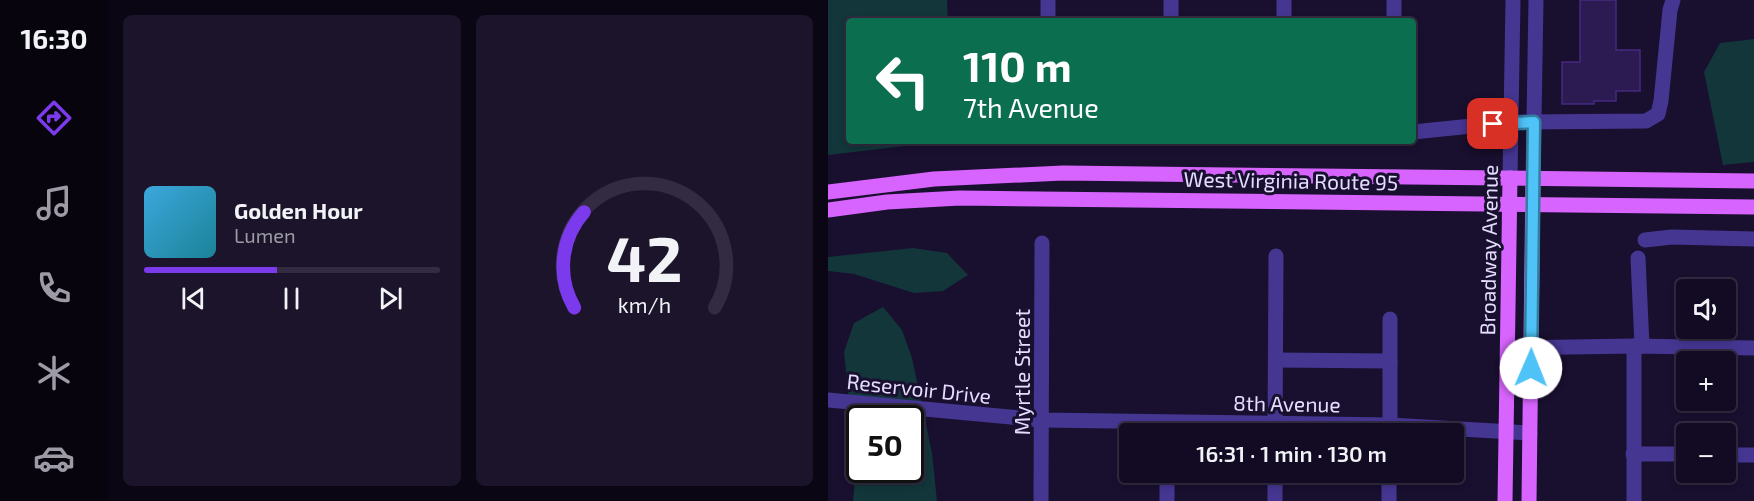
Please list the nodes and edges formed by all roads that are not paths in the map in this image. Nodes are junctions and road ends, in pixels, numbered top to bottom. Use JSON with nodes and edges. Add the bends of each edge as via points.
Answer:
{"nodes":[{"id":1,"x":1048,"y":0,"type":"edge"},
{"id":2,"x":1171,"y":0,"type":"edge"},
{"id":3,"x":1284,"y":0,"type":"edge"},
{"id":4,"x":1394,"y":0,"type":"edge"},
{"id":5,"x":1513,"y":0,"type":"edge"},
{"id":6,"x":1536,"y":0,"type":"edge"},
{"id":7,"x":1673,"y":0,"type":"edge"},
{"id":8,"x":1048,"y":18,"type":"edge"},
{"id":9,"x":1171,"y":18,"type":"edge"},
{"id":10,"x":1284,"y":18,"type":"edge"},
{"id":11,"x":1394,"y":18,"type":"edge"},
{"id":12,"x":1511,"y":122,"type":"junction"},
{"id":13,"x":1534,"y":122,"type":"junction"},
{"id":14,"x":1416,"y":132,"type":"edge"},
{"id":15,"x":1510,"y":178,"type":"junction"},
{"id":16,"x":1533,"y":178,"type":"junction"},
{"id":17,"x":1754,"y":181,"type":"edge"},
{"id":18,"x":828,"y":192,"type":"edge"},
{"id":19,"x":1510,"y":204,"type":"junction"},
{"id":20,"x":1533,"y":204,"type":"junction"},
{"id":21,"x":1754,"y":207,"type":"edge"},
{"id":22,"x":828,"y":210,"type":"edge"},
{"id":23,"x":1754,"y":239,"type":"edge"},
{"id":24,"x":1645,"y":240,"type":"dead end"},
{"id":25,"x":1042,"y":243,"type":"dead end"},
{"id":26,"x":1276,"y":256,"type":"dead end"},
{"id":27,"x":1638,"y":258,"type":"dead end"},
{"id":28,"x":1390,"y":319,"type":"dead end"},
{"id":29,"x":1638,"y":346,"type":"junction"},
{"id":30,"x":1508,"y":348,"type":"junction"},
{"id":31,"x":1532,"y":348,"type":"junction"},
{"id":32,"x":1754,"y":348,"type":"edge"},
{"id":33,"x":1276,"y":360,"type":"junction"},
{"id":34,"x":1390,"y":361,"type":"junction"},
{"id":35,"x":828,"y":400,"type":"edge"},
{"id":36,"x":1043,"y":420,"type":"junction"},
{"id":37,"x":1275,"y":423,"type":"edge"},
{"id":38,"x":1390,"y":423,"type":"edge"},
{"id":39,"x":1119,"y":425,"type":"edge"},
{"id":40,"x":1464,"y":432,"type":"edge"},
{"id":41,"x":1507,"y":433,"type":"junction"},
{"id":42,"x":1530,"y":433,"type":"junction"},
{"id":43,"x":1633,"y":454,"type":"junction"},
{"id":44,"x":1676,"y":454,"type":"edge"},
{"id":45,"x":1736,"y":455,"type":"edge"},
{"id":46,"x":1754,"y":455,"type":"edge"},
{"id":47,"x":1167,"y":483,"type":"edge"},
{"id":48,"x":1275,"y":483,"type":"edge"},
{"id":49,"x":1389,"y":483,"type":"edge"},
{"id":50,"x":1041,"y":501,"type":"edge"},
{"id":51,"x":1167,"y":501,"type":"edge"},
{"id":52,"x":1275,"y":501,"type":"edge"},
{"id":53,"x":1389,"y":501,"type":"edge"},
{"id":54,"x":1506,"y":501,"type":"edge"},
{"id":55,"x":1530,"y":501,"type":"edge"},
{"id":56,"x":1634,"y":501,"type":"edge"}],
"edges":[{"from":1,"to":8,"type":"street"},
{"from":2,"to":9,"type":"street"},
{"from":3,"to":10,"type":"street"},
{"from":4,"to":11,"type":"street"},
{"from":5,"to":12,"type":"street","name":"Broadway Avenue"},
{"from":6,"to":13,"type":"street","name":"Broadway Avenue"},
{"from":7,"to":13,"type":"street","via":[[1658,114],[1646,121]]},
{"from":12,"to":13,"type":"street"},
{"from":12,"to":14,"type":"street"},
{"from":12,"to":15,"type":"street","name":"Broadway Avenue"},
{"from":13,"to":16,"type":"street","name":"Broadway Avenue"},
{"from":15,"to":16,"type":"main road","name":"West Virginia Route 95"},
{"from":15,"to":18,"type":"main road","name":"West Virginia Route 95","via":[[1038,173],[926,180]]},
{"from":15,"to":19,"type":"main road","name":"Broadway Avenue"},
{"from":16,"to":17,"type":"main road","name":"West Virginia Route 95"},
{"from":16,"to":20,"type":"main road","name":"Broadway Avenue"},
{"from":19,"to":20,"type":"main road","name":"West Virginia Route 95"},
{"from":19,"to":22,"type":"main road","name":"West Virginia Route 95","via":[[960,198]]},
{"from":19,"to":30,"type":"main road","name":"Broadway Avenue"},
{"from":20,"to":21,"type":"main road","name":"West Virginia Route 95"},
{"from":20,"to":31,"type":"main road","name":"Broadway Avenue"},
{"from":23,"to":24,"type":"street"},
{"from":25,"to":36,"type":"street","name":"Myrtle Street"},
{"from":26,"to":33,"type":"street"},
{"from":27,"to":29,"type":"street"},
{"from":28,"to":34,"type":"street"},
{"from":29,"to":31,"type":"street"},
{"from":29,"to":32,"type":"street"},
{"from":29,"to":43,"type":"street"},
{"from":30,"to":31,"type":"street"},
{"from":30,"to":41,"type":"main road","name":"Broadway Avenue"},
{"from":31,"to":42,"type":"main road","name":"Broadway Avenue"},
{"from":33,"to":34,"type":"street"},
{"from":33,"to":37,"type":"street"},
{"from":34,"to":38,"type":"street"},
{"from":35,"to":36,"type":"street","name":"Reservoir Drive"},
{"from":36,"to":39,"type":"street","name":"8th Avenue"},
{"from":36,"to":50,"type":"street","name":"Myrtle Street"},
{"from":40,"to":41,"type":"street","name":"8th Avenue"},
{"from":41,"to":42,"type":"street","name":"8th Avenue"},
{"from":41,"to":54,"type":"main road","name":"Broadway Avenue"},
{"from":42,"to":55,"type":"main road","name":"Broadway Avenue"},
{"from":43,"to":44,"type":"street"},
{"from":43,"to":56,"type":"street"},
{"from":45,"to":46,"type":"street"},
{"from":47,"to":51,"type":"street"},
{"from":48,"to":52,"type":"street"},
{"from":49,"to":53,"type":"street"}]}
